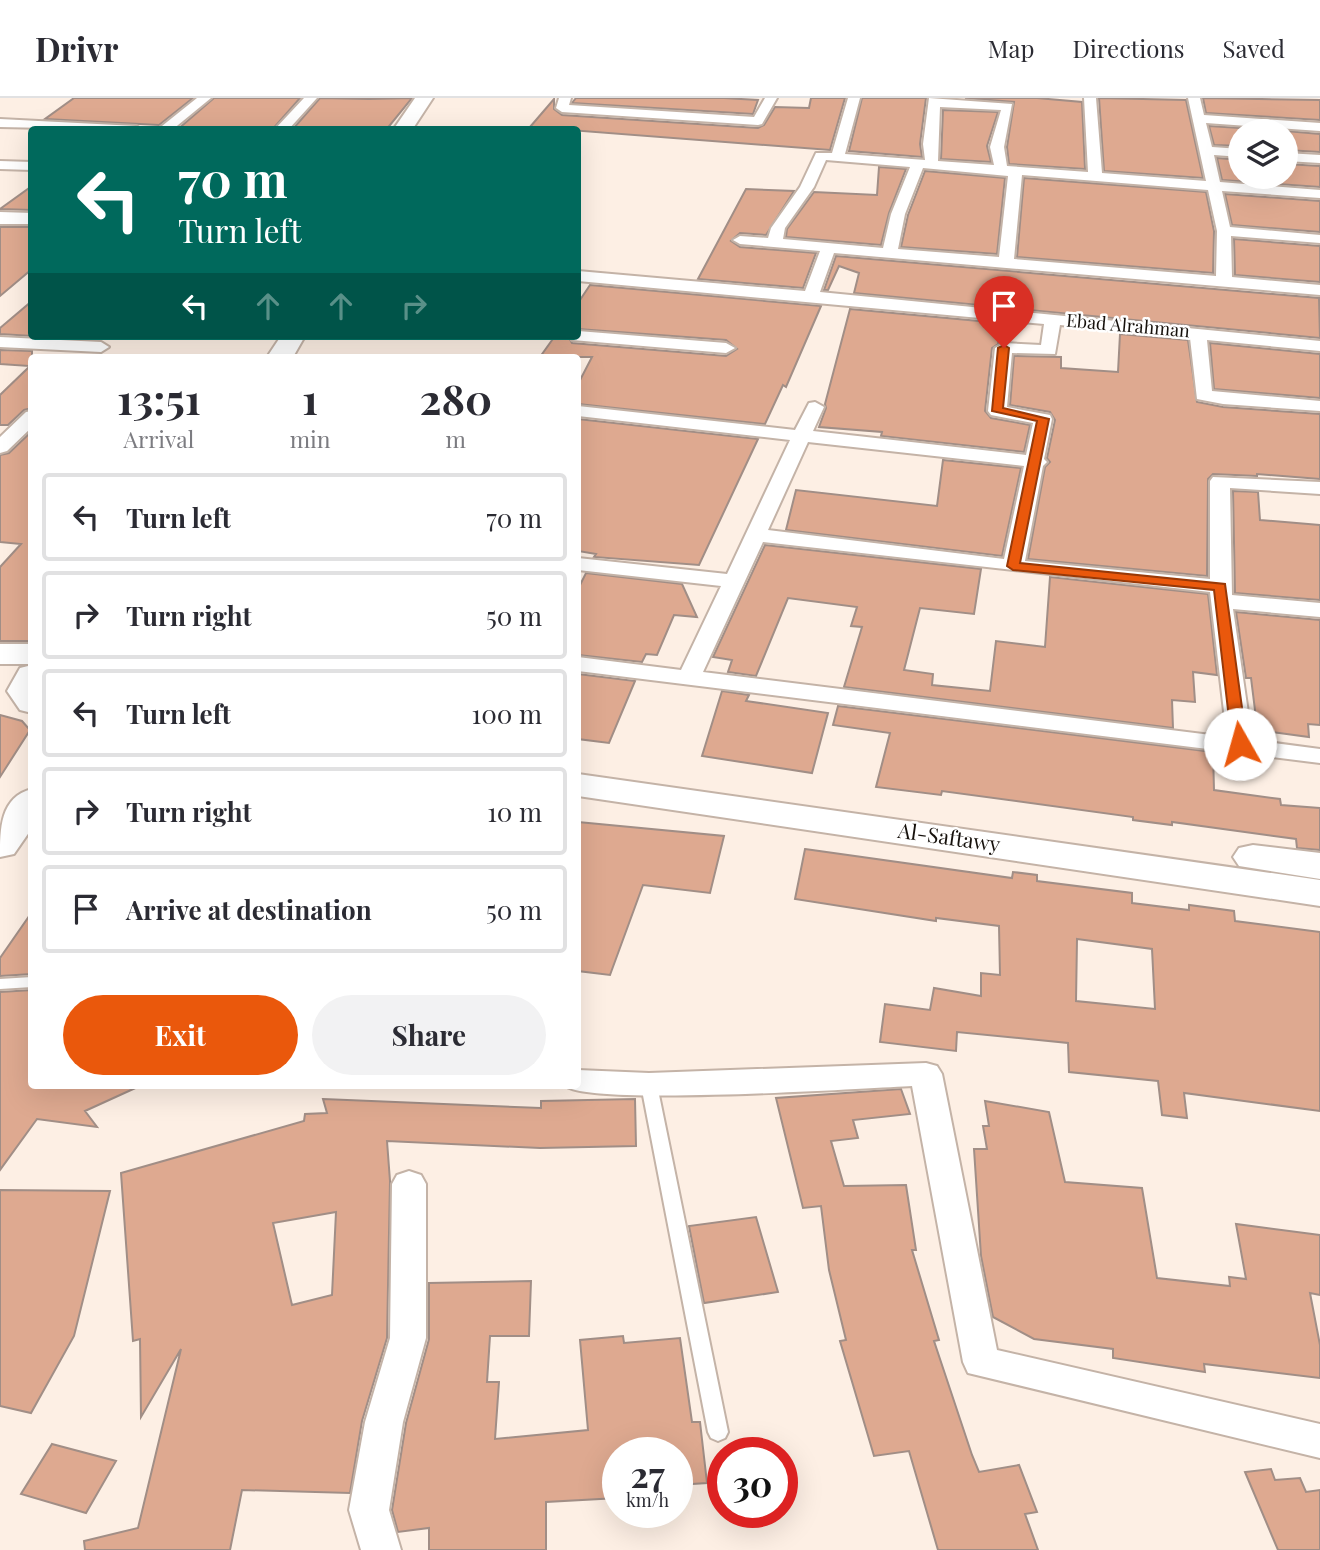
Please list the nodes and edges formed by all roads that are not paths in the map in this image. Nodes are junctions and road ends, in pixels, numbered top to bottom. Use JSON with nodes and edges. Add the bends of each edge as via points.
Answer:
{"nodes":[{"id":1,"x":205,"y":98,"type":"edge"},
{"id":2,"x":311,"y":98,"type":"edge"},
{"id":3,"x":424,"y":98,"type":"edge"},
{"id":4,"x":436,"y":98,"type":"edge"},
{"id":5,"x":565,"y":98,"type":"edge"},
{"id":6,"x":633,"y":98,"type":"edge"},
{"id":7,"x":771,"y":98,"type":"edge"},
{"id":8,"x":854,"y":98,"type":"edge"},
{"id":9,"x":1090,"y":98,"type":"edge"},
{"id":10,"x":1194,"y":98,"type":"edge"},
{"id":11,"x":935,"y":101,"type":"edge"},
{"id":12,"x":622,"y":112,"type":"junction"},
{"id":13,"x":1201,"y":119,"type":"junction"},
{"id":14,"x":0,"y":123,"type":"edge"},
{"id":15,"x":58,"y":126,"type":"edge"},
{"id":16,"x":168,"y":126,"type":"edge"},
{"id":17,"x":283,"y":126,"type":"edge"},
{"id":18,"x":405,"y":126,"type":"edge"},
{"id":19,"x":419,"y":126,"type":"edge"},
{"id":20,"x":1320,"y":127,"type":"edge"},
{"id":21,"x":1205,"y":151,"type":"junction"},
{"id":22,"x":1228,"y":152,"type":"edge"},
{"id":23,"x":838,"y":156,"type":"junction"},
{"id":24,"x":1298,"y":158,"type":"edge"},
{"id":25,"x":1320,"y":159,"type":"edge"},
{"id":26,"x":925,"y":163,"type":"junction"},
{"id":27,"x":0,"y":165,"type":"edge"},
{"id":28,"x":28,"y":166,"type":"edge"},
{"id":29,"x":1001,"y":167,"type":"junction"},
{"id":30,"x":1095,"y":176,"type":"junction"},
{"id":31,"x":1212,"y":186,"type":"junction"},
{"id":32,"x":1320,"y":194,"type":"edge"},
{"id":33,"x":0,"y":218,"type":"edge"},
{"id":34,"x":28,"y":219,"type":"edge"},
{"id":35,"x":1224,"y":231,"type":"junction"},
{"id":36,"x":1320,"y":239,"type":"edge"},
{"id":37,"x":740,"y":240,"type":"dead end"},
{"id":38,"x":775,"y":241,"type":"junction"},
{"id":39,"x":829,"y":246,"type":"junction"},
{"id":40,"x":890,"y":252,"type":"junction"},
{"id":41,"x":1006,"y":262,"type":"junction"},
{"id":42,"x":581,"y":276,"type":"edge"},
{"id":43,"x":1224,"y":281,"type":"junction"},
{"id":44,"x":1320,"y":290,"type":"edge"},
{"id":45,"x":811,"y":296,"type":"junction"},
{"id":46,"x":1053,"y":319,"type":"junction"},
{"id":47,"x":1198,"y":333,"type":"junction"},
{"id":48,"x":581,"y":336,"type":"edge"},
{"id":49,"x":0,"y":342,"type":"edge"},
{"id":50,"x":1320,"y":346,"type":"edge"},
{"id":51,"x":101,"y":347,"type":"edge"},
{"id":52,"x":726,"y":348,"type":"dead end"},
{"id":53,"x":1320,"y":406,"type":"edge"},
{"id":54,"x":815,"y":407,"type":"dead end"},
{"id":55,"x":581,"y":411,"type":"edge"},
{"id":56,"x":28,"y":420,"type":"edge"},
{"id":57,"x":802,"y":435,"type":"junction"},
{"id":58,"x":0,"y":447,"type":"edge"},
{"id":59,"x":1037,"y":462,"type":"junction"},
{"id":60,"x":1320,"y":488,"type":"edge"},
{"id":61,"x":756,"y":535,"type":"junction"},
{"id":62,"x":581,"y":564,"type":"edge"},
{"id":63,"x":1013,"y":566,"type":"junction"},
{"id":64,"x":734,"y":581,"type":"junction"},
{"id":65,"x":1221,"y":594,"type":"junction"},
{"id":66,"x":1320,"y":610,"type":"edge"},
{"id":67,"x":28,"y":653,"type":"edge"},
{"id":68,"x":0,"y":654,"type":"edge"},
{"id":69,"x":581,"y":664,"type":"edge"},
{"id":70,"x":689,"y":678,"type":"junction"},
{"id":71,"x":1240,"y":744,"type":"junction"},
{"id":72,"x":1320,"y":756,"type":"edge"},
{"id":73,"x":581,"y":762,"type":"edge"},
{"id":74,"x":581,"y":785,"type":"edge"},
{"id":75,"x":28,"y":806,"type":"edge"},
{"id":76,"x":0,"y":845,"type":"edge"},
{"id":77,"x":1320,"y":866,"type":"edge"},
{"id":78,"x":1320,"y":893,"type":"edge"},
{"id":79,"x":28,"y":982,"type":"edge"},
{"id":80,"x":0,"y":984,"type":"edge"},
{"id":81,"x":581,"y":1081,"type":"edge"},
{"id":82,"x":649,"y":1085,"type":"junction"},
{"id":83,"x":409,"y":1184,"type":"dead end"},
{"id":84,"x":718,"y":1432,"type":"dead end"},
{"id":85,"x":1320,"y":1441,"type":"edge"},
{"id":86,"x":381,"y":1550,"type":"edge"}],
"edges":[{"from":1,"to":16,"type":"street"},
{"from":2,"to":17,"type":"street"},
{"from":3,"to":18,"type":"main road"},
{"from":4,"to":19,"type":"main road"},
{"from":5,"to":12,"type":"street","via":[[562,108]]},
{"from":6,"to":12,"type":"street"},
{"from":7,"to":12,"type":"street","via":[[758,121]]},
{"from":8,"to":23,"type":"street"},
{"from":9,"to":30,"type":"street"},
{"from":10,"to":13,"type":"street"},
{"from":11,"to":26,"type":"street"},
{"from":11,"to":29,"type":"street","via":[[1007,107],[997,148]]},
{"from":13,"to":20,"type":"street"},
{"from":13,"to":21,"type":"street"},
{"from":14,"to":15,"type":"street"},
{"from":21,"to":22,"type":"street"},
{"from":21,"to":31,"type":"street"},
{"from":23,"to":26,"type":"street"},
{"from":23,"to":38,"type":"street","via":[[821,156],[807,187],[778,228]]},
{"from":24,"to":25,"type":"street"},
{"from":26,"to":29,"type":"street"},
{"from":26,"to":40,"type":"street","via":[[898,214]]},
{"from":27,"to":28,"type":"street"},
{"from":29,"to":30,"type":"street"},
{"from":29,"to":41,"type":"street","via":[[1015,174]]},
{"from":30,"to":31,"type":"street"},
{"from":31,"to":32,"type":"street"},
{"from":31,"to":35,"type":"street"},
{"from":33,"to":34,"type":"street"},
{"from":35,"to":36,"type":"street"},
{"from":35,"to":43,"type":"street"},
{"from":37,"to":38,"type":"street"},
{"from":38,"to":39,"type":"street"},
{"from":39,"to":40,"type":"street"},
{"from":39,"to":45,"type":"street"},
{"from":40,"to":41,"type":"street"},
{"from":41,"to":43,"type":"street"},
{"from":42,"to":45,"type":"street","name":"Ebad Alrahman"},
{"from":43,"to":44,"type":"street"},
{"from":45,"to":46,"type":"street","name":"Ebad Alrahman"},
{"from":46,"to":47,"type":"street","name":"Ebad Alrahman"},
{"from":46,"to":59,"type":"street","via":[[1049,350],[1004,348],[997,411],[1043,419]]},
{"from":47,"to":50,"type":"street","name":"Ebad Alrahman"},
{"from":47,"to":53,"type":"street","via":[[1203,395]]},
{"from":48,"to":52,"type":"street"},
{"from":49,"to":51,"type":"street"},
{"from":54,"to":57,"type":"street"},
{"from":55,"to":57,"type":"street"},
{"from":56,"to":58,"type":"street"},
{"from":57,"to":59,"type":"street"},
{"from":57,"to":61,"type":"street"},
{"from":59,"to":63,"type":"street"},
{"from":60,"to":65,"type":"street","via":[[1220,481]]},
{"from":61,"to":63,"type":"street"},
{"from":61,"to":64,"type":"street"},
{"from":62,"to":64,"type":"street"},
{"from":63,"to":65,"type":"street"},
{"from":64,"to":70,"type":"street"},
{"from":65,"to":66,"type":"street"},
{"from":65,"to":71,"type":"street"},
{"from":67,"to":68,"type":"main road"},
{"from":69,"to":70,"type":"street"},
{"from":70,"to":71,"type":"street"},
{"from":71,"to":72,"type":"street"},
{"from":73,"to":77,"type":"main road","name":"Al-Saftawy"},
{"from":74,"to":78,"type":"main road","name":"Al-Saftawy"},
{"from":75,"to":76,"type":"main road"},
{"from":79,"to":80,"type":"lane"},
{"from":81,"to":82,"type":"street"},
{"from":82,"to":84,"type":"lane"},
{"from":82,"to":85,"type":"street","via":[[926,1074],[981,1362]]},
{"from":83,"to":86,"type":"street","via":[[408,1338],[384,1422],[369,1510]]}]}
